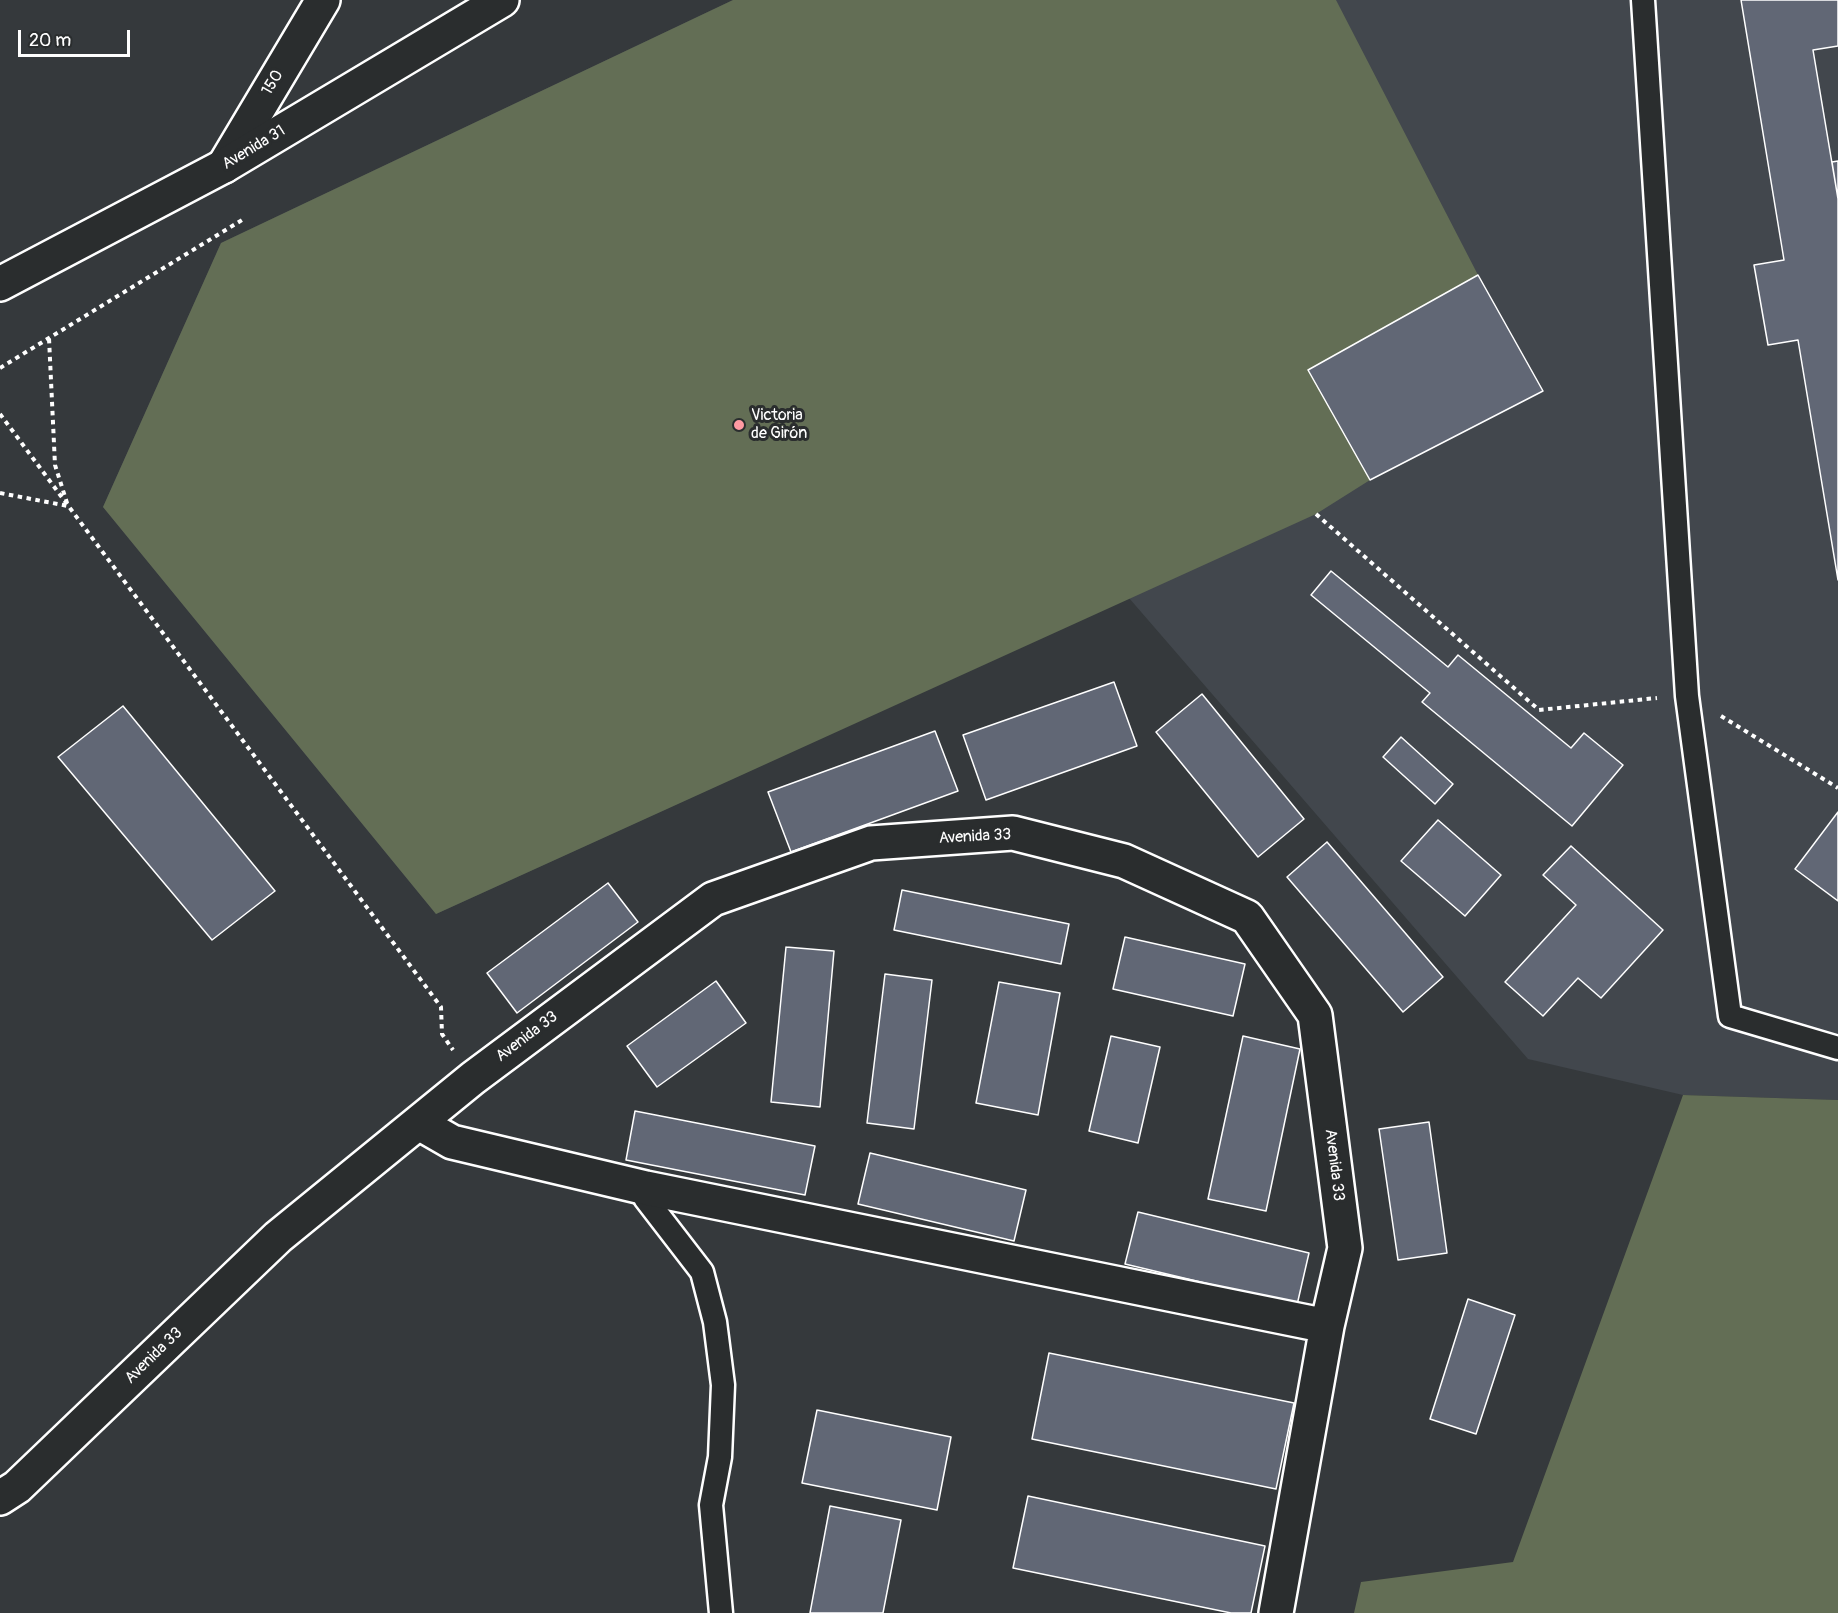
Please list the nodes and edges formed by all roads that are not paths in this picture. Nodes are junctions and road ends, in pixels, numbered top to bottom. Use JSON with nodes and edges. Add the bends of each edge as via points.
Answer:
{"nodes":[{"id":1,"x":323,"y":0,"type":"edge"},
{"id":2,"x":502,"y":0,"type":"edge"},
{"id":3,"x":1643,"y":0,"type":"edge"},
{"id":4,"x":224,"y":166,"type":"junction"},
{"id":5,"x":0,"y":284,"type":"edge"},
{"id":6,"x":1838,"y":1048,"type":"edge"},
{"id":7,"x":419,"y":1123,"type":"junction"},
{"id":8,"x":646,"y":1188,"type":"junction"},
{"id":9,"x":1327,"y":1326,"type":"junction"},
{"id":10,"x":0,"y":1498,"type":"edge"},
{"id":11,"x":721,"y":1613,"type":"edge"},
{"id":12,"x":1276,"y":1613,"type":"edge"}],
"edges":[{"from":1,"to":4,"type":"street","name":"150"},
{"from":2,"to":4,"type":"street","name":"Avenida 31"},
{"from":3,"to":6,"type":"lane","via":[[1687,696],[1730,1016]]},
{"from":4,"to":5,"type":"street","name":"Avenida 31"},
{"from":7,"to":8,"type":"street","via":[[452,1142]]},
{"from":7,"to":9,"type":"street","name":"Avenida 33","via":[[472,1078],[713,898],[871,843],[1013,833],[1124,861],[1247,916],[1315,1015],[1345,1248]]},
{"from":7,"to":10,"type":"street","name":"Avenida 33","via":[[278,1237],[17,1487]]},
{"from":8,"to":9,"type":"street"},
{"from":8,"to":11,"type":"lane","via":[[645,1198],[702,1272],[715,1322],[723,1385],[720,1457],[711,1505]]},
{"from":9,"to":12,"type":"street"}]}
